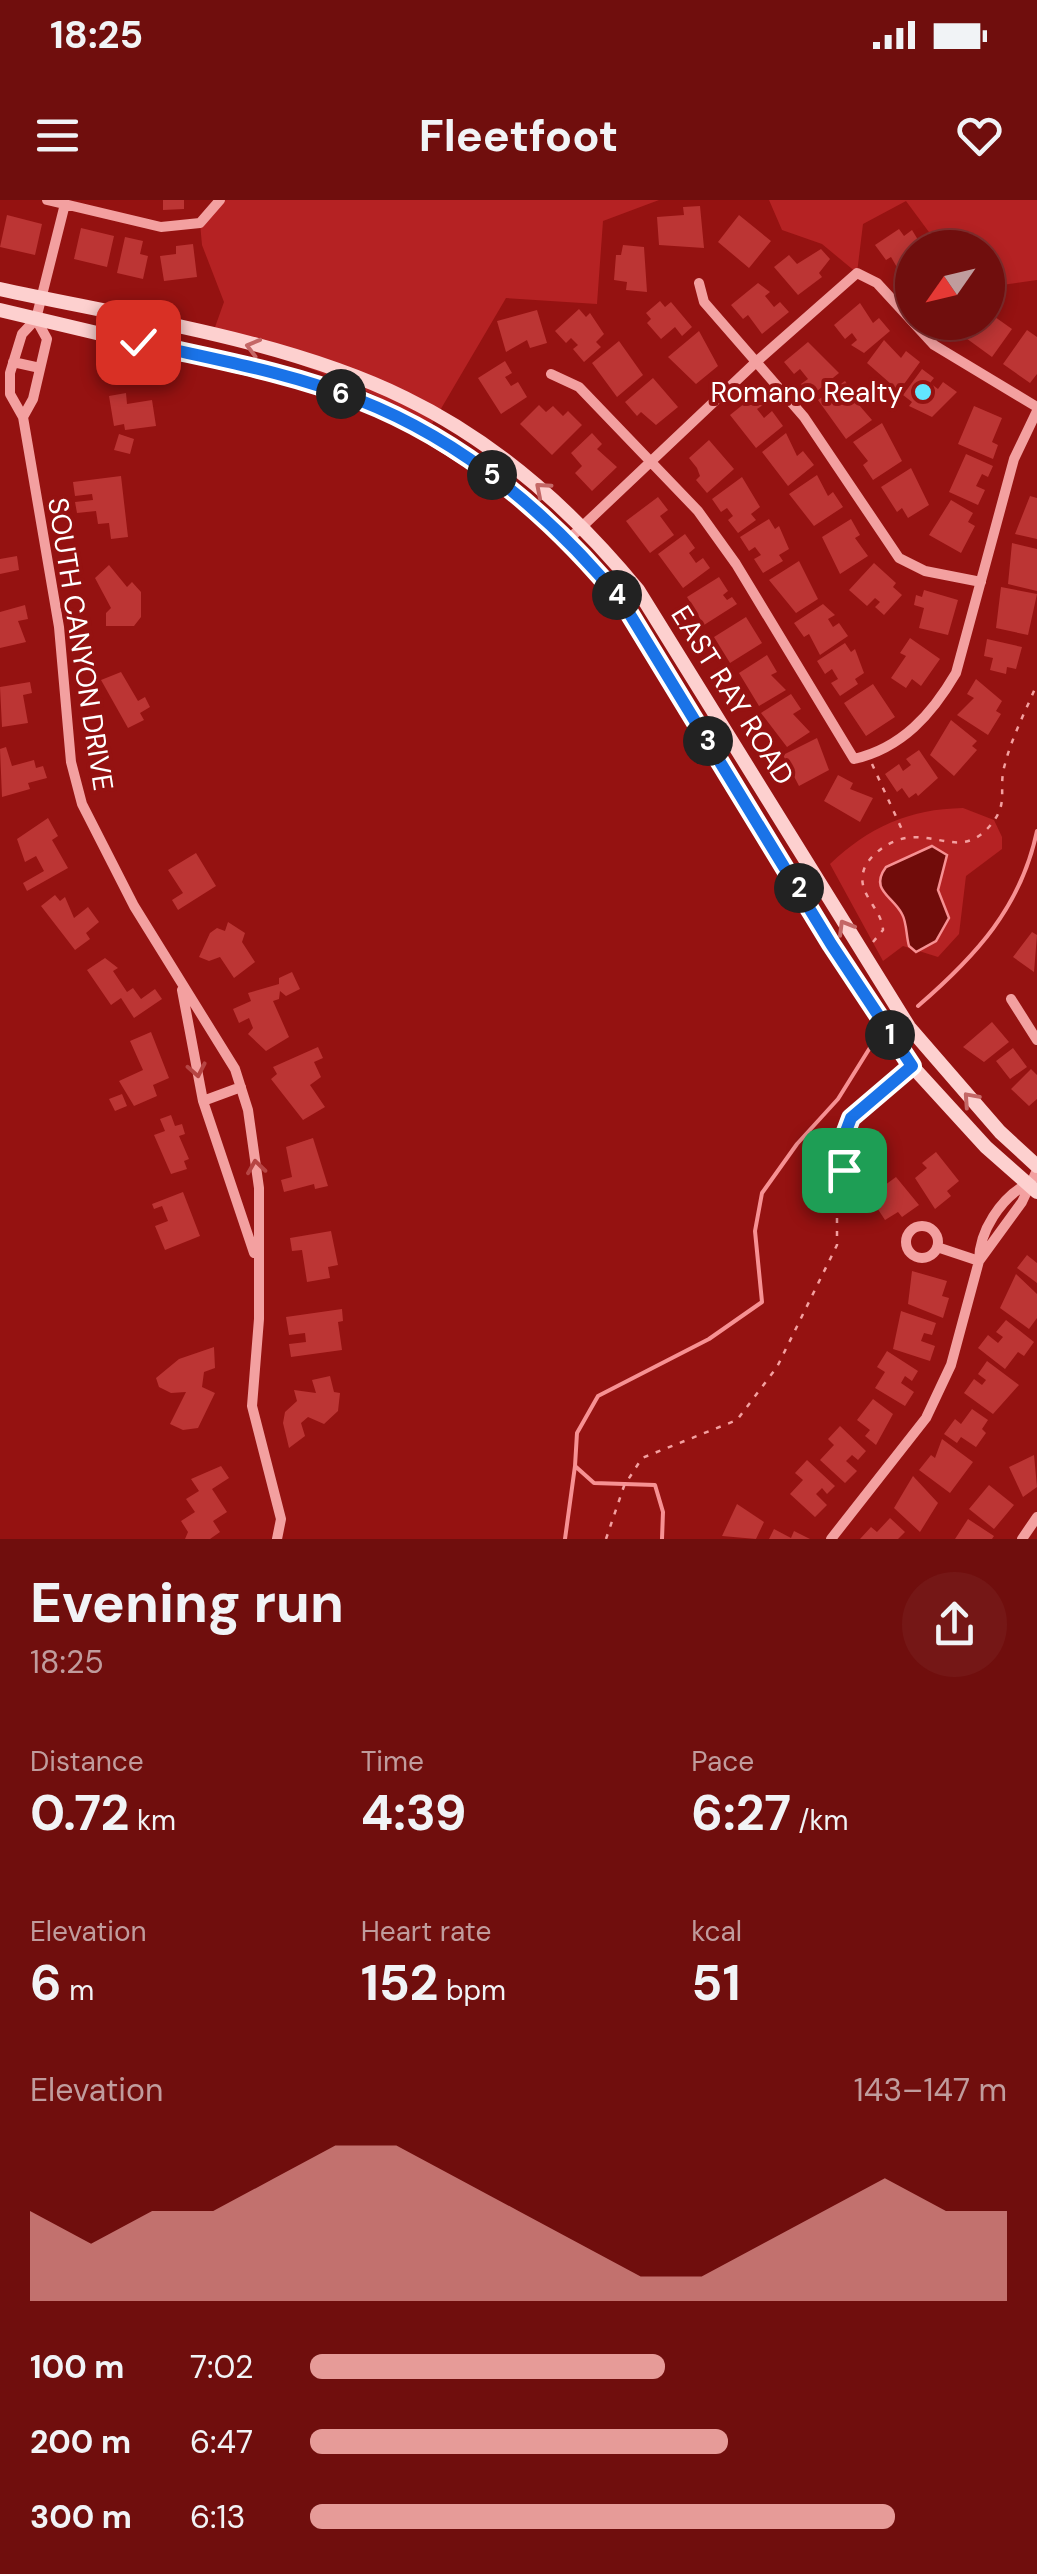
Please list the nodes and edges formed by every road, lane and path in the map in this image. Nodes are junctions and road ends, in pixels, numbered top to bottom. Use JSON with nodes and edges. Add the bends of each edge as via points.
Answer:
{"nodes":[{"id":1,"x":47,"y":200,"type":"edge"},
{"id":2,"x":220,"y":200,"type":"edge"},
{"id":3,"x":65,"y":204,"type":"junction"},
{"id":4,"x":699,"y":283,"type":"dead end"},
{"id":5,"x":0,"y":289,"type":"edge"},
{"id":6,"x":40,"y":307,"type":"junction"},
{"id":7,"x":0,"y":310,"type":"edge"},
{"id":8,"x":13,"y":362,"type":"junction"},
{"id":9,"x":756,"y":362,"type":"junction"},
{"id":10,"x":40,"y":368,"type":"junction"},
{"id":11,"x":551,"y":374,"type":"dead end"},
{"id":12,"x":1037,"y":409,"type":"edge"},
{"id":13,"x":23,"y":417,"type":"junction"},
{"id":14,"x":650,"y":460,"type":"junction"},
{"id":15,"x":583,"y":526,"type":"junction"},
{"id":16,"x":569,"y":539,"type":"junction"},
{"id":17,"x":981,"y":582,"type":"junction"},
{"id":18,"x":1037,"y":684,"type":"edge"},
{"id":19,"x":868,"y":756,"type":"junction"},
{"id":20,"x":904,"y":836,"type":"junction"},
{"id":21,"x":867,"y":946,"type":"dead end"},
{"id":22,"x":176,"y":976,"type":"junction"},
{"id":23,"x":1012,"y":999,"type":"dead end"},
{"id":24,"x":1037,"y":1040,"type":"edge"},
{"id":25,"x":912,"y":1066,"type":"junction"},
{"id":26,"x":241,"y":1087,"type":"junction"},
{"id":27,"x":202,"y":1101,"type":"junction"},
{"id":28,"x":1034,"y":1177,"type":"edge"},
{"id":29,"x":937,"y":1248,"type":"dead end"},
{"id":30,"x":979,"y":1261,"type":"junction"},
{"id":31,"x":258,"y":1264,"type":"junction"},
{"id":32,"x":1037,"y":1517,"type":"edge"},
{"id":33,"x":276,"y":1539,"type":"edge"},
{"id":34,"x":606,"y":1539,"type":"edge"},
{"id":35,"x":831,"y":1539,"type":"edge"},
{"id":36,"x":1022,"y":1539,"type":"edge"}],
"edges":[{"from":1,"to":3,"type":"street"},
{"from":2,"to":3,"type":"street","via":[[200,223],[161,227]]},
{"from":3,"to":6,"type":"street"},
{"from":4,"to":9,"type":"street","via":[[704,302]]},
{"from":5,"to":6,"type":"main road","name":"EAST RAY ROAD"},
{"from":6,"to":7,"type":"main road","name":"EAST RAY ROAD"},
{"from":6,"to":8,"type":"street"},
{"from":6,"to":10,"type":"street","name":"SOUTH CANYON DRIVE","via":[[47,339]]},
{"from":15,"to":6,"type":"main road","name":"EAST RAY ROAD","one_way":true,"via":[[513,464],[369,382],[246,345]]},
{"from":6,"to":16,"type":"main road","name":"EAST RAY ROAD","via":[[360,400],[487,471]]},
{"from":8,"to":10,"type":"street"},
{"from":8,"to":13,"type":"street","name":"SOUTH CANYON DRIVE","via":[[10,394]]},
{"from":9,"to":12,"type":"street","via":[[858,274],[877,283],[934,345]]},
{"from":9,"to":14,"type":"street"},
{"from":9,"to":17,"type":"street","via":[[804,416],[899,558],[925,571]]},
{"from":10,"to":13,"type":"street","name":"SOUTH CANYON DRIVE"},
{"from":11,"to":14,"type":"street","via":[[579,386]]},
{"from":12,"to":17,"type":"street","via":[[1014,459]]},
{"from":13,"to":22,"type":"street","name":"SOUTH CANYON DRIVE","via":[[82,804]]},
{"from":14,"to":15,"type":"street"},
{"from":14,"to":19,"type":"street","via":[[736,564],[854,759]]},
{"from":15,"to":16,"type":"street"},
{"from":28,"to":15,"type":"main road","name":"EAST RAY ROAD","one_way":true,"via":[[909,1027],[646,603]]},
{"from":16,"to":25,"type":"main road","name":"EAST RAY ROAD","via":[[623,603]]},
{"from":17,"to":19,"type":"street","via":[[956,673],[938,704],[904,736]]},
{"from":18,"to":20,"type":"path","via":[[1005,761],[1002,808],[988,828],[962,843]]},
{"from":19,"to":20,"type":"path"},
{"from":20,"to":21,"type":"path","via":[[864,868],[864,888],[882,922]]},
{"from":22,"to":26,"type":"street","name":"SOUTH CANYON DRIVE"},
{"from":22,"to":27,"type":"street","name":"SOUTH CANYON DRIVE","one_way":true},
{"from":23,"to":24,"type":"street"},
{"from":25,"to":28,"type":"main road","name":"EAST RAY ROAD","via":[[986,1147]]},
{"from":25,"to":34,"type":"path","via":[[851,1118],[844,1145],[848,1165],[827,1184],[837,1212],[832,1258],[777,1367],[750,1407],[724,1427],[642,1458],[624,1486]]},
{"from":26,"to":27,"type":"street"},
{"from":31,"to":26,"type":"street","name":"SOUTH CANYON DRIVE","one_way":true,"via":[[259,1188]]},
{"from":27,"to":31,"type":"street","name":"SOUTH CANYON DRIVE"},
{"from":28,"to":30,"type":"street"},
{"from":29,"to":30,"type":"street"},
{"from":30,"to":35,"type":"street","via":[[942,1388],[900,1456]]},
{"from":31,"to":33,"type":"street","name":"SOUTH CANYON DRIVE","via":[[252,1406],[281,1520]]},
{"from":32,"to":36,"type":"street"}]}
